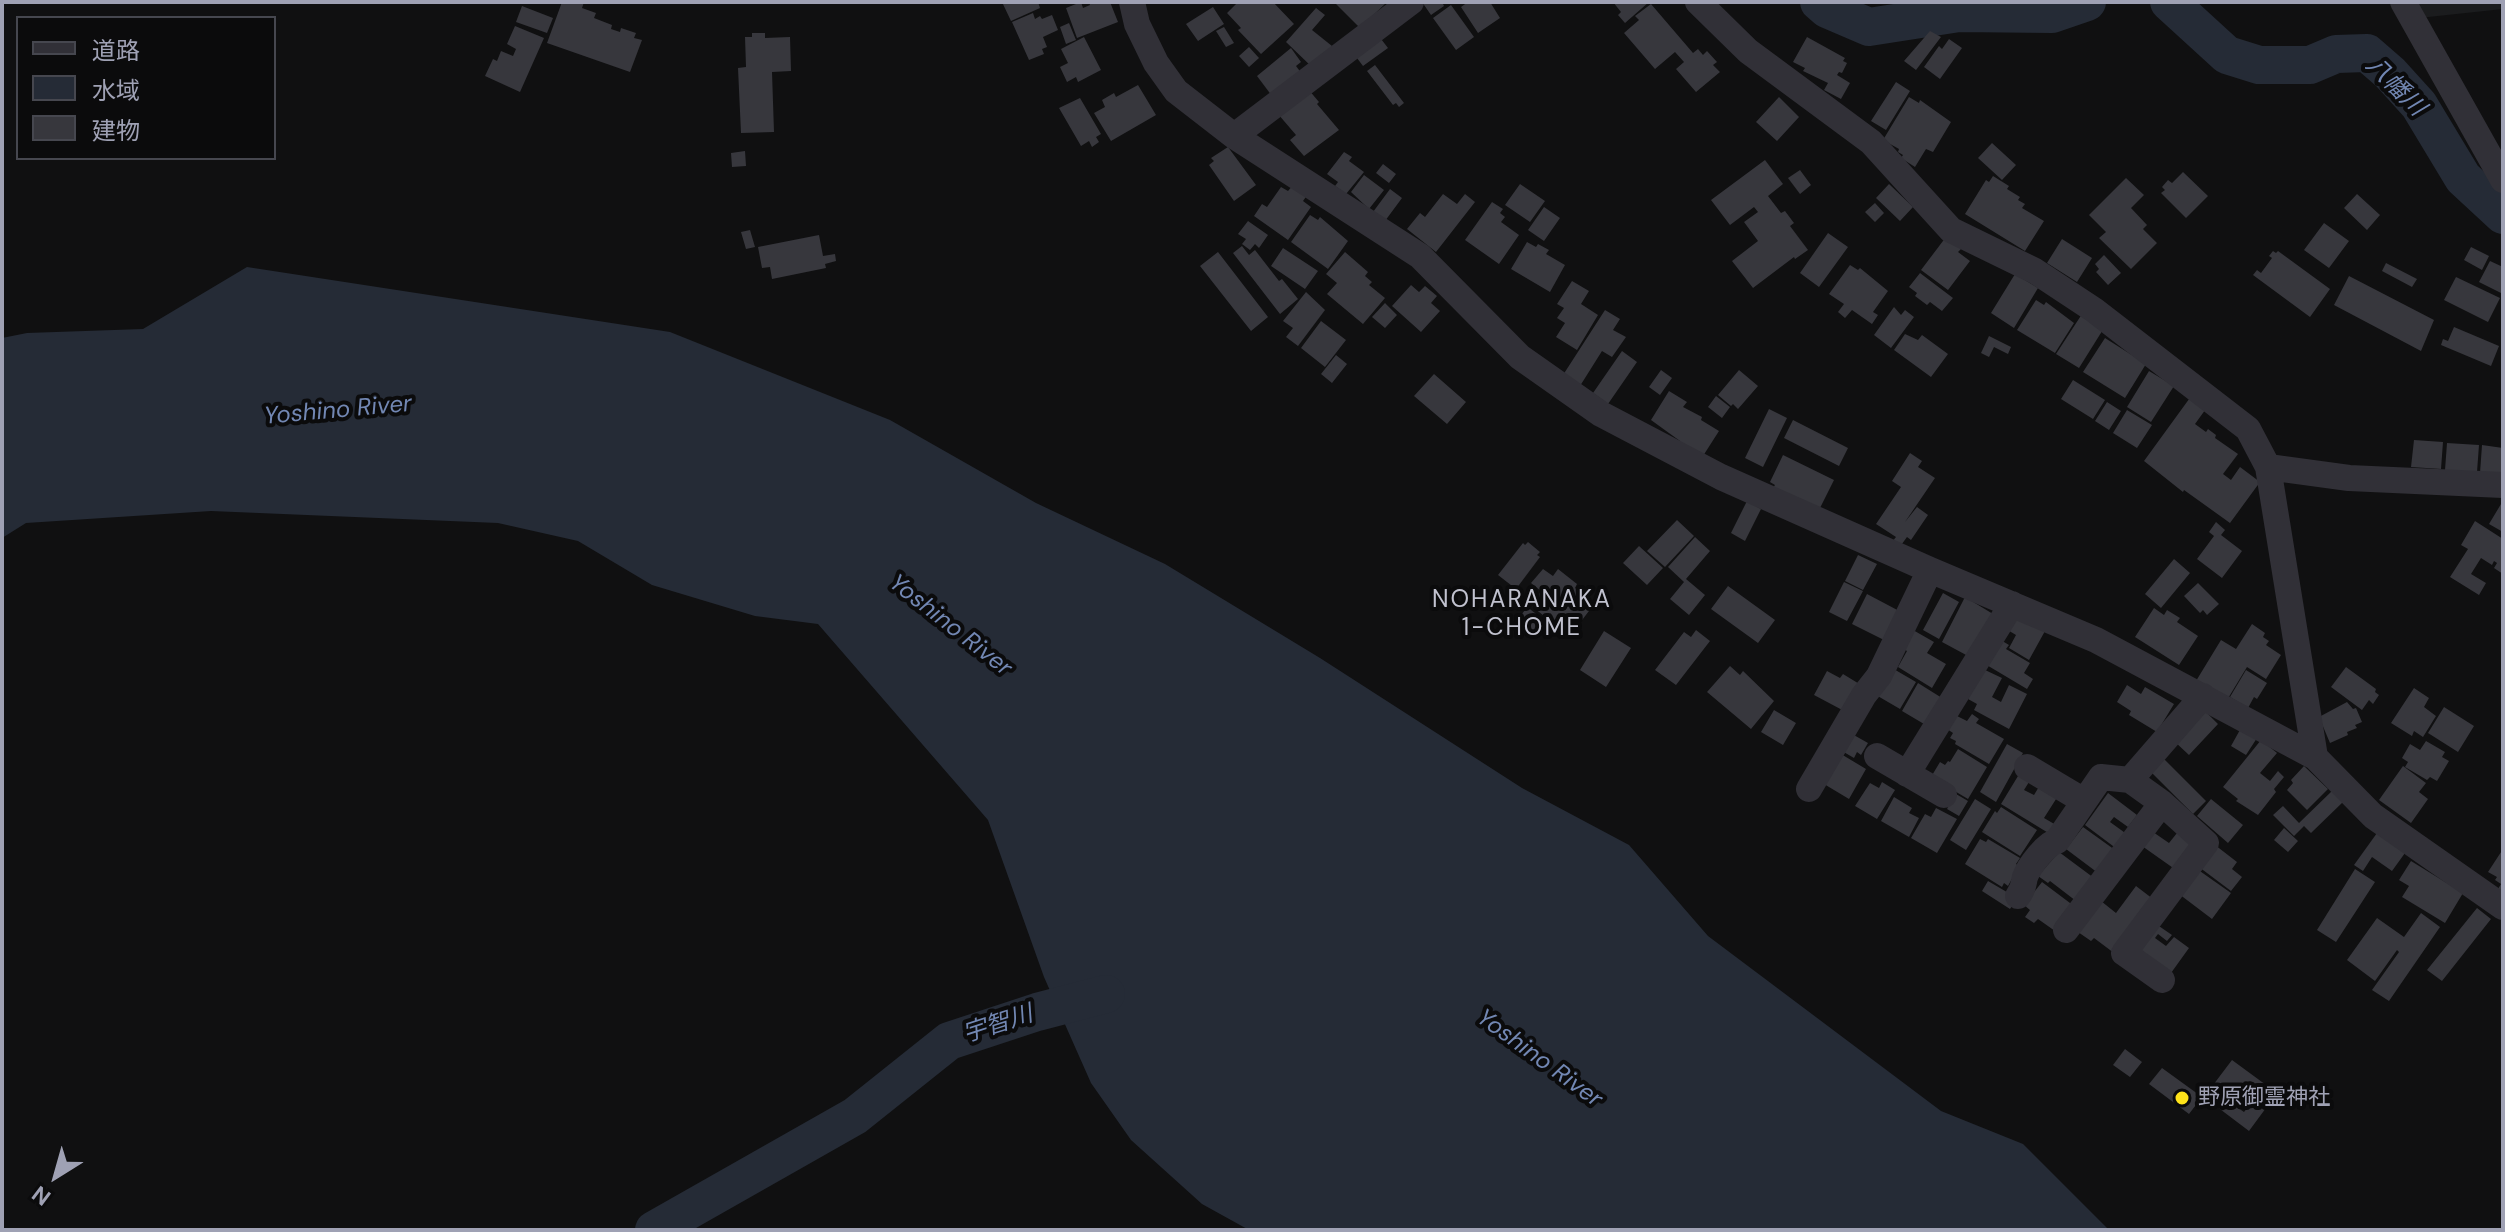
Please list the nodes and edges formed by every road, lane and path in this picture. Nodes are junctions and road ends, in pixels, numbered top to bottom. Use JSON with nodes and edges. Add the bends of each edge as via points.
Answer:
{"nodes":[{"id":1,"x":1132,"y":2,"type":"edge"},
{"id":2,"x":1411,"y":2,"type":"edge"},
{"id":3,"x":1698,"y":2,"type":"edge"},
{"id":4,"x":2403,"y":2,"type":"edge"},
{"id":5,"x":1234,"y":136,"type":"junction"},
{"id":6,"x":2503,"y":180,"type":"edge"},
{"id":7,"x":2268,"y":467,"type":"junction"},
{"id":8,"x":2503,"y":485,"type":"edge"},
{"id":9,"x":1930,"y":570,"type":"junction"},
{"id":10,"x":2012,"y":604,"type":"junction"},
{"id":11,"x":2203,"y":696,"type":"junction"},
{"id":12,"x":1877,"y":756,"type":"dead end"},
{"id":13,"x":2315,"y":757,"type":"junction"},
{"id":14,"x":2027,"y":767,"type":"dead end"},
{"id":15,"x":1907,"y":774,"type":"junction"},
{"id":16,"x":2130,"y":780,"type":"junction"},
{"id":17,"x":1809,"y":789,"type":"dead end"},
{"id":18,"x":1944,"y":795,"type":"dead end"},
{"id":19,"x":2084,"y":801,"type":"junction"},
{"id":20,"x":2162,"y":803,"type":"junction"},
{"id":21,"x":2018,"y":896,"type":"dead end"},
{"id":22,"x":2503,"y":907,"type":"edge"},
{"id":23,"x":2066,"y":930,"type":"dead end"},
{"id":24,"x":2162,"y":980,"type":"dead end"}],
"edges":[{"from":1,"to":5,"type":"street","via":[[1156,63],[1176,91]]},
{"from":2,"to":5,"type":"street"},
{"from":3,"to":7,"type":"street","via":[[1748,51],[1871,142],[1951,230],[2035,271],[2094,310],[2248,429]]},
{"from":4,"to":6,"type":"street"},
{"from":5,"to":9,"type":"street","via":[[1420,256],[1520,357],[1601,414],[1721,477]]},
{"from":7,"to":8,"type":"street","via":[[2349,478]]},
{"from":7,"to":13,"type":"street"},
{"from":9,"to":10,"type":"street"},
{"from":9,"to":17,"type":"street","via":[[1879,676]]},
{"from":10,"to":11,"type":"street","via":[[2096,640]]},
{"from":10,"to":15,"type":"street"},
{"from":11,"to":13,"type":"street"},
{"from":11,"to":16,"type":"street"},
{"from":12,"to":15,"type":"street"},
{"from":13,"to":22,"type":"street","via":[[2373,816]]},
{"from":14,"to":19,"type":"street"},
{"from":15,"to":18,"type":"street"},
{"from":16,"to":19,"type":"street","via":[[2101,777]]},
{"from":16,"to":20,"type":"street"},
{"from":19,"to":21,"type":"street","via":[[2057,841],[2048,843]]},
{"from":20,"to":23,"type":"street"},
{"from":20,"to":24,"type":"street","via":[[2206,843],[2124,953]]}]}
